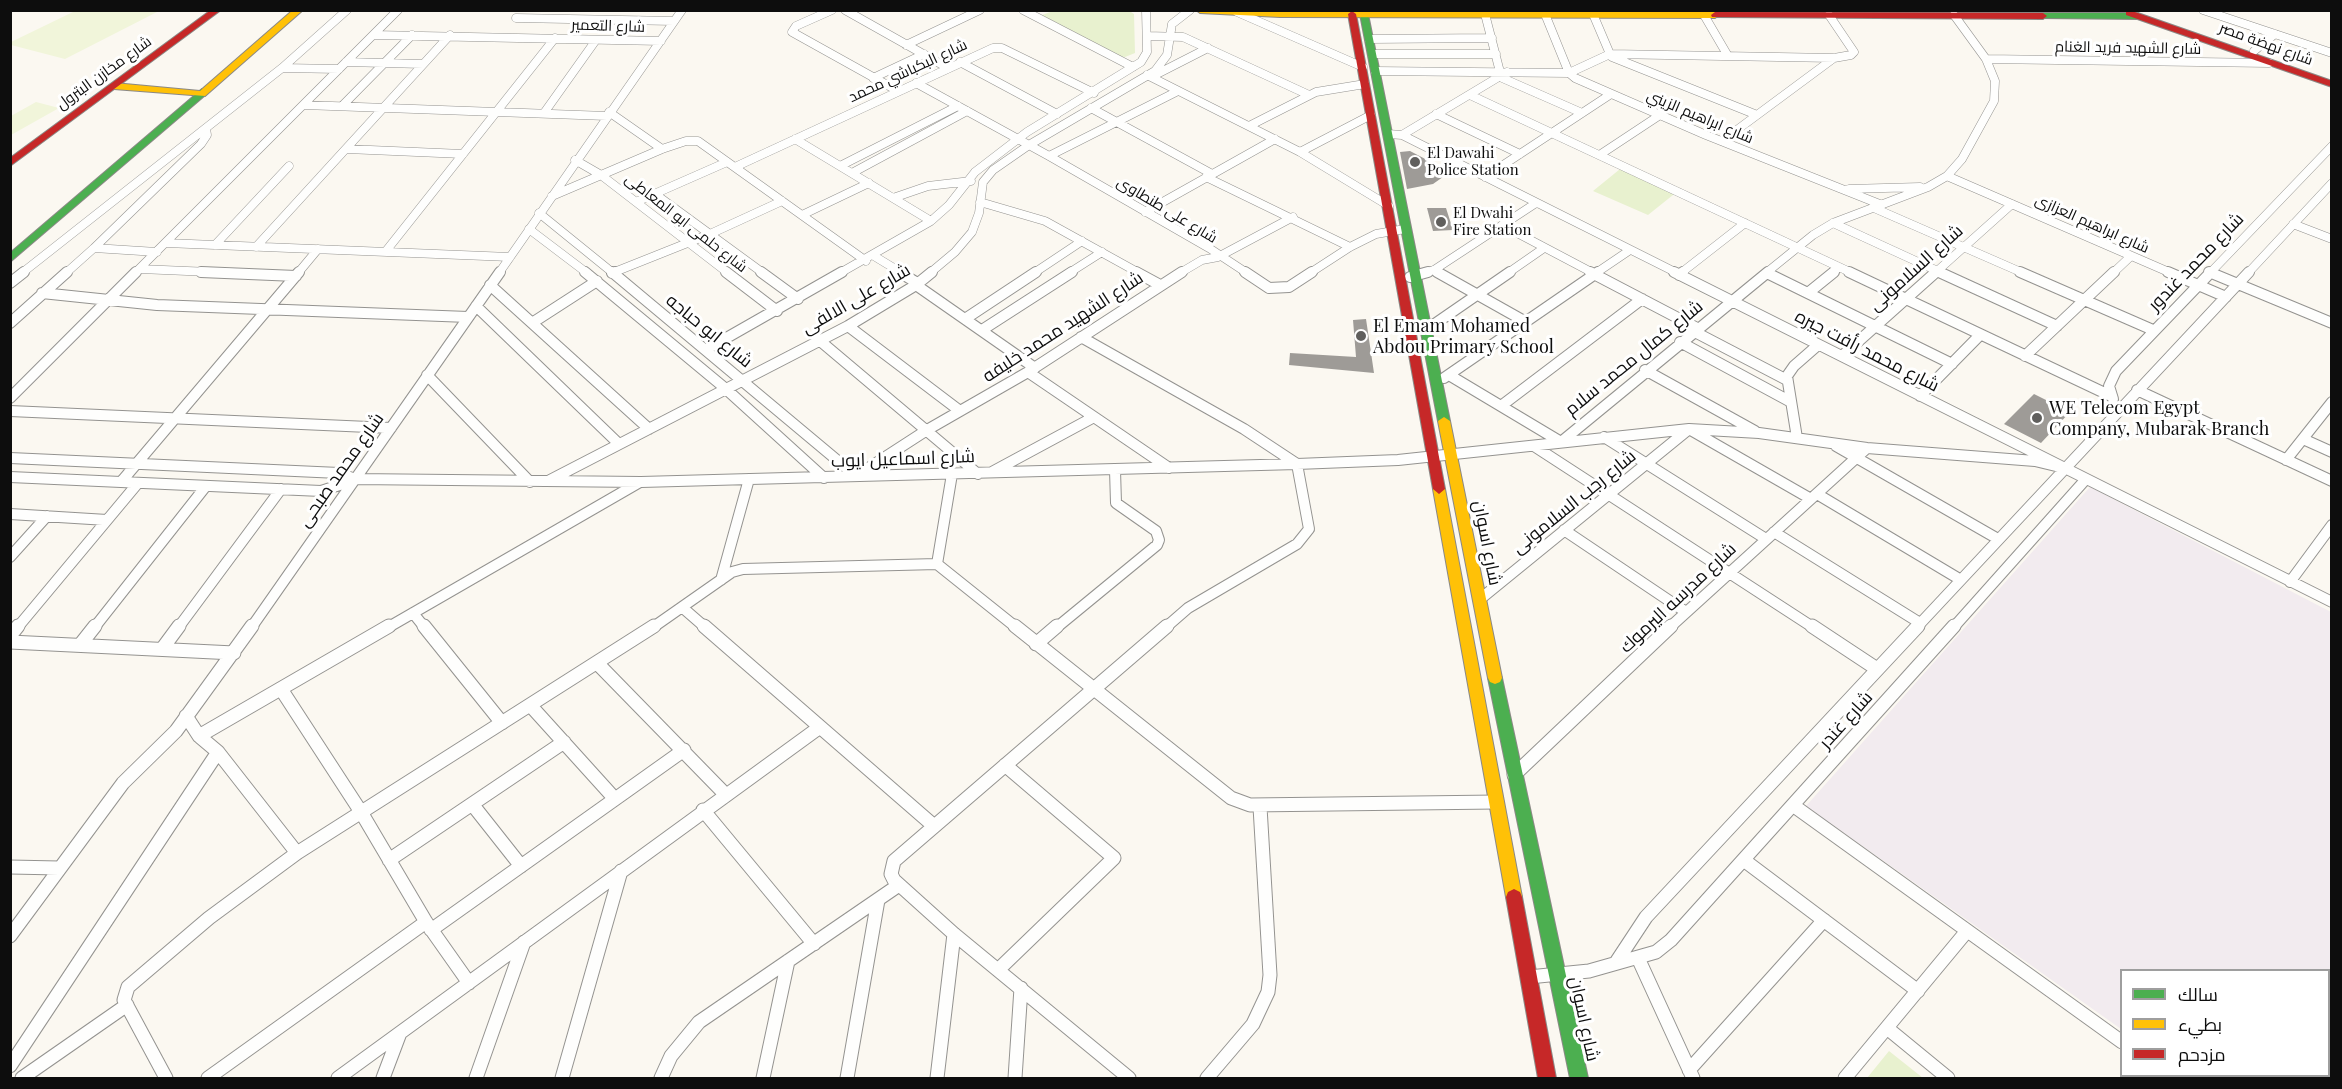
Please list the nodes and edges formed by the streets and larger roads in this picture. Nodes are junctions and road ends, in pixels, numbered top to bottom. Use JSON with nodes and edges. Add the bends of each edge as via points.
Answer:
{"nodes":[{"id":1,"x":217,"y":10,"type":"edge"},
{"id":2,"x":299,"y":10,"type":"edge"},
{"id":3,"x":347,"y":10,"type":"edge"},
{"id":4,"x":398,"y":10,"type":"edge"},
{"id":5,"x":522,"y":10,"type":"edge"},
{"id":6,"x":681,"y":10,"type":"edge"},
{"id":7,"x":832,"y":10,"type":"edge"},
{"id":8,"x":845,"y":10,"type":"edge"},
{"id":9,"x":980,"y":10,"type":"edge"},
{"id":10,"x":1023,"y":10,"type":"edge"},
{"id":11,"x":1146,"y":10,"type":"edge"},
{"id":12,"x":1190,"y":10,"type":"edge"},
{"id":13,"x":1200,"y":10,"type":"edge"},
{"id":14,"x":2122,"y":10,"type":"edge"},
{"id":15,"x":2203,"y":10,"type":"edge"},
{"id":16,"x":1235,"y":11,"type":"edge"},
{"id":17,"x":1278,"y":12,"type":"edge"},
{"id":18,"x":1574,"y":12,"type":"edge"},
{"id":19,"x":1977,"y":13,"type":"edge"},
{"id":20,"x":2138,"y":13,"type":"edge"},
{"id":21,"x":1358,"y":14,"type":"junction"},
{"id":22,"x":1485,"y":14,"type":"junction"},
{"id":23,"x":1545,"y":14,"type":"junction"},
{"id":24,"x":1593,"y":14,"type":"junction"},
{"id":25,"x":1704,"y":15,"type":"junction"},
{"id":26,"x":1829,"y":15,"type":"junction"},
{"id":27,"x":1954,"y":15,"type":"junction"},
{"id":28,"x":516,"y":18,"type":"junction"},
{"id":29,"x":674,"y":21,"type":"junction"},
{"id":30,"x":374,"y":34,"type":"junction"},
{"id":31,"x":2275,"y":34,"type":"junction"},
{"id":32,"x":412,"y":35,"type":"junction"},
{"id":33,"x":450,"y":35,"type":"junction"},
{"id":34,"x":501,"y":35,"type":"junction"},
{"id":35,"x":1171,"y":35,"type":"junction"},
{"id":36,"x":1147,"y":36,"type":"junction"},
{"id":37,"x":555,"y":38,"type":"junction"},
{"id":38,"x":1492,"y":38,"type":"junction"},
{"id":39,"x":1369,"y":39,"type":"junction"},
{"id":40,"x":596,"y":40,"type":"junction"},
{"id":41,"x":661,"y":41,"type":"junction"},
{"id":42,"x":906,"y":45,"type":"junction"},
{"id":43,"x":1208,"y":48,"type":"junction"},
{"id":44,"x":2254,"y":51,"type":"junction"},
{"id":45,"x":2331,"y":53,"type":"edge"},
{"id":46,"x":924,"y":54,"type":"junction"},
{"id":47,"x":1372,"y":54,"type":"junction"},
{"id":48,"x":1496,"y":54,"type":"junction"},
{"id":49,"x":1608,"y":54,"type":"junction"},
{"id":50,"x":1728,"y":56,"type":"junction"},
{"id":51,"x":1834,"y":58,"type":"junction"},
{"id":52,"x":1986,"y":59,"type":"junction"},
{"id":53,"x":346,"y":62,"type":"junction"},
{"id":54,"x":960,"y":62,"type":"junction"},
{"id":55,"x":384,"y":63,"type":"junction"},
{"id":56,"x":2269,"y":63,"type":"junction"},
{"id":57,"x":423,"y":64,"type":"junction"},
{"id":58,"x":282,"y":68,"type":"junction"},
{"id":59,"x":948,"y":68,"type":"junction"},
{"id":60,"x":1133,"y":68,"type":"junction"},
{"id":61,"x":339,"y":69,"type":"junction"},
{"id":62,"x":1369,"y":69,"type":"junction"},
{"id":63,"x":1569,"y":73,"type":"junction"},
{"id":64,"x":1502,"y":74,"type":"junction"},
{"id":65,"x":1149,"y":76,"type":"junction"},
{"id":66,"x":873,"y":78,"type":"junction"},
{"id":67,"x":2331,"y":78,"type":"edge"},
{"id":68,"x":916,"y":83,"type":"junction"},
{"id":69,"x":1365,"y":84,"type":"junction"},
{"id":70,"x":2331,"y":84,"type":"edge"},
{"id":71,"x":114,"y":86,"type":"junction"},
{"id":72,"x":898,"y":91,"type":"junction"},
{"id":73,"x":1178,"y":91,"type":"junction"},
{"id":74,"x":1094,"y":93,"type":"junction"},
{"id":75,"x":202,"y":94,"type":"junction"},
{"id":76,"x":1470,"y":94,"type":"junction"},
{"id":77,"x":1611,"y":94,"type":"junction"},
{"id":78,"x":1310,"y":95,"type":"junction"},
{"id":79,"x":304,"y":105,"type":"junction"},
{"id":80,"x":342,"y":106,"type":"junction"},
{"id":81,"x":958,"y":106,"type":"junction"},
{"id":82,"x":384,"y":108,"type":"junction"},
{"id":83,"x":1091,"y":108,"type":"junction"},
{"id":84,"x":967,"y":111,"type":"junction"},
{"id":85,"x":496,"y":112,"type":"junction"},
{"id":86,"x":544,"y":113,"type":"junction"},
{"id":87,"x":1582,"y":113,"type":"junction"},
{"id":88,"x":608,"y":114,"type":"junction"},
{"id":89,"x":1057,"y":114,"type":"junction"},
{"id":90,"x":1436,"y":114,"type":"junction"},
{"id":91,"x":1371,"y":115,"type":"junction"},
{"id":92,"x":1660,"y":115,"type":"junction"},
{"id":93,"x":1757,"y":115,"type":"junction"},
{"id":94,"x":1116,"y":122,"type":"junction"},
{"id":95,"x":1249,"y":126,"type":"junction"},
{"id":96,"x":206,"y":129,"type":"junction"},
{"id":97,"x":1554,"y":132,"type":"junction"},
{"id":98,"x":1395,"y":134,"type":"junction"},
{"id":99,"x":795,"y":139,"type":"junction"},
{"id":100,"x":1018,"y":139,"type":"junction"},
{"id":101,"x":1275,"y":139,"type":"junction"},
{"id":102,"x":1722,"y":141,"type":"junction"},
{"id":103,"x":1029,"y":145,"type":"junction"},
{"id":104,"x":2331,"y":146,"type":"edge"},
{"id":105,"x":347,"y":148,"type":"junction"},
{"id":106,"x":662,"y":149,"type":"junction"},
{"id":107,"x":1300,"y":152,"type":"junction"},
{"id":108,"x":463,"y":153,"type":"junction"},
{"id":109,"x":1601,"y":153,"type":"junction"},
{"id":110,"x":1520,"y":154,"type":"junction"},
{"id":111,"x":1049,"y":156,"type":"junction"},
{"id":112,"x":575,"y":160,"type":"junction"},
{"id":113,"x":10,"y":163,"type":"edge"},
{"id":114,"x":731,"y":164,"type":"junction"},
{"id":115,"x":289,"y":166,"type":"dead end"},
{"id":116,"x":840,"y":166,"type":"junction"},
{"id":117,"x":852,"y":173,"type":"junction"},
{"id":118,"x":601,"y":175,"type":"junction"},
{"id":119,"x":1209,"y":176,"type":"junction"},
{"id":120,"x":1947,"y":176,"type":"junction"},
{"id":121,"x":1485,"y":177,"type":"junction"},
{"id":122,"x":967,"y":180,"type":"junction"},
{"id":123,"x":983,"y":182,"type":"junction"},
{"id":124,"x":868,"y":183,"type":"junction"},
{"id":125,"x":2331,"y":183,"type":"edge"},
{"id":126,"x":1928,"y":187,"type":"junction"},
{"id":127,"x":1843,"y":189,"type":"junction"},
{"id":128,"x":655,"y":194,"type":"junction"},
{"id":129,"x":552,"y":196,"type":"junction"},
{"id":130,"x":893,"y":198,"type":"junction"},
{"id":131,"x":782,"y":201,"type":"junction"},
{"id":132,"x":636,"y":202,"type":"junction"},
{"id":133,"x":980,"y":202,"type":"junction"},
{"id":134,"x":1536,"y":203,"type":"junction"},
{"id":135,"x":2012,"y":204,"type":"junction"},
{"id":136,"x":1389,"y":206,"type":"junction"},
{"id":137,"x":1878,"y":207,"type":"junction"},
{"id":138,"x":1145,"y":212,"type":"junction"},
{"id":139,"x":539,"y":213,"type":"junction"},
{"id":140,"x":802,"y":215,"type":"junction"},
{"id":141,"x":1293,"y":217,"type":"junction"},
{"id":142,"x":931,"y":221,"type":"junction"},
{"id":143,"x":1833,"y":223,"type":"junction"},
{"id":144,"x":1745,"y":224,"type":"junction"},
{"id":145,"x":2293,"y":224,"type":"junction"},
{"id":146,"x":1502,"y":225,"type":"junction"},
{"id":147,"x":529,"y":229,"type":"junction"},
{"id":148,"x":1399,"y":229,"type":"junction"},
{"id":149,"x":710,"y":234,"type":"junction"},
{"id":150,"x":2331,"y":239,"type":"edge"},
{"id":151,"x":687,"y":241,"type":"junction"},
{"id":152,"x":1082,"y":241,"type":"junction"},
{"id":153,"x":166,"y":243,"type":"junction"},
{"id":154,"x":215,"y":245,"type":"junction"},
{"id":155,"x":256,"y":247,"type":"junction"},
{"id":156,"x":1350,"y":247,"type":"junction"},
{"id":157,"x":1964,"y":247,"type":"junction"},
{"id":158,"x":94,"y":248,"type":"junction"},
{"id":159,"x":1544,"y":248,"type":"junction"},
{"id":160,"x":1796,"y":248,"type":"junction"},
{"id":161,"x":318,"y":249,"type":"junction"},
{"id":162,"x":1630,"y":250,"type":"junction"},
{"id":163,"x":386,"y":251,"type":"junction"},
{"id":164,"x":157,"y":252,"type":"junction"},
{"id":165,"x":1102,"y":252,"type":"junction"},
{"id":166,"x":2131,"y":256,"type":"junction"},
{"id":167,"x":510,"y":257,"type":"junction"},
{"id":168,"x":1218,"y":257,"type":"junction"},
{"id":169,"x":870,"y":258,"type":"junction"},
{"id":170,"x":10,"y":259,"type":"edge"},
{"id":171,"x":1838,"y":268,"type":"junction"},
{"id":172,"x":140,"y":269,"type":"junction"},
{"id":173,"x":1434,"y":270,"type":"junction"},
{"id":174,"x":1937,"y":271,"type":"junction"},
{"id":175,"x":2209,"y":272,"type":"junction"},
{"id":176,"x":612,"y":273,"type":"junction"},
{"id":177,"x":1767,"y":273,"type":"junction"},
{"id":178,"x":1595,"y":274,"type":"junction"},
{"id":179,"x":1679,"y":275,"type":"junction"},
{"id":180,"x":296,"y":276,"type":"junction"},
{"id":181,"x":1408,"y":277,"type":"junction"},
{"id":182,"x":597,"y":281,"type":"junction"},
{"id":183,"x":10,"y":284,"type":"edge"},
{"id":184,"x":2238,"y":284,"type":"junction"},
{"id":185,"x":490,"y":285,"type":"junction"},
{"id":186,"x":918,"y":285,"type":"junction"},
{"id":187,"x":1160,"y":285,"type":"junction"},
{"id":188,"x":2197,"y":285,"type":"junction"},
{"id":189,"x":42,"y":293,"type":"junction"},
{"id":190,"x":1808,"y":293,"type":"junction"},
{"id":191,"x":1477,"y":294,"type":"junction"},
{"id":192,"x":2226,"y":297,"type":"junction"},
{"id":193,"x":109,"y":299,"type":"junction"},
{"id":194,"x":798,"y":299,"type":"junction"},
{"id":195,"x":1642,"y":299,"type":"junction"},
{"id":196,"x":1905,"y":300,"type":"junction"},
{"id":197,"x":2084,"y":300,"type":"junction"},
{"id":198,"x":1731,"y":301,"type":"junction"},
{"id":199,"x":476,"y":306,"type":"junction"},
{"id":200,"x":268,"y":309,"type":"junction"},
{"id":201,"x":777,"y":310,"type":"junction"},
{"id":202,"x":468,"y":318,"type":"junction"},
{"id":203,"x":965,"y":319,"type":"junction"},
{"id":204,"x":1526,"y":322,"type":"junction"},
{"id":205,"x":10,"y":323,"type":"edge"},
{"id":206,"x":532,"y":323,"type":"junction"},
{"id":207,"x":2331,"y":323,"type":"edge"},
{"id":208,"x":848,"y":326,"type":"junction"},
{"id":209,"x":1875,"y":326,"type":"junction"},
{"id":210,"x":2057,"y":326,"type":"junction"},
{"id":211,"x":981,"y":330,"type":"junction"},
{"id":212,"x":1426,"y":330,"type":"junction"},
{"id":213,"x":1695,"y":330,"type":"junction"},
{"id":214,"x":2153,"y":330,"type":"junction"},
{"id":215,"x":1980,"y":335,"type":"junction"},
{"id":216,"x":1081,"y":337,"type":"junction"},
{"id":217,"x":819,"y":340,"type":"junction"},
{"id":218,"x":1680,"y":342,"type":"junction"},
{"id":219,"x":1818,"y":345,"type":"junction"},
{"id":220,"x":707,"y":349,"type":"junction"},
{"id":221,"x":1842,"y":356,"type":"junction"},
{"id":222,"x":2025,"y":356,"type":"junction"},
{"id":223,"x":1952,"y":364,"type":"junction"},
{"id":224,"x":1031,"y":370,"type":"junction"},
{"id":225,"x":1645,"y":370,"type":"junction"},
{"id":226,"x":427,"y":375,"type":"junction"},
{"id":227,"x":1449,"y":375,"type":"junction"},
{"id":228,"x":743,"y":380,"type":"junction"},
{"id":229,"x":1787,"y":380,"type":"junction"},
{"id":230,"x":1437,"y":384,"type":"junction"},
{"id":231,"x":726,"y":389,"type":"junction"},
{"id":232,"x":2137,"y":390,"type":"junction"},
{"id":233,"x":1920,"y":396,"type":"junction"},
{"id":234,"x":2111,"y":396,"type":"junction"},
{"id":235,"x":10,"y":398,"type":"edge"},
{"id":236,"x":1791,"y":402,"type":"junction"},
{"id":237,"x":2331,"y":402,"type":"edge"},
{"id":238,"x":1501,"y":406,"type":"junction"},
{"id":239,"x":2121,"y":409,"type":"junction"},
{"id":240,"x":10,"y":411,"type":"edge"},
{"id":241,"x":960,"y":411,"type":"junction"},
{"id":242,"x":1094,"y":417,"type":"junction"},
{"id":243,"x":174,"y":418,"type":"junction"},
{"id":244,"x":391,"y":428,"type":"junction"},
{"id":245,"x":649,"y":429,"type":"junction"},
{"id":246,"x":1689,"y":429,"type":"junction"},
{"id":247,"x":927,"y":430,"type":"junction"},
{"id":248,"x":1759,"y":434,"type":"junction"},
{"id":249,"x":1604,"y":437,"type":"junction"},
{"id":250,"x":1797,"y":438,"type":"junction"},
{"id":251,"x":2302,"y":439,"type":"junction"},
{"id":252,"x":1561,"y":442,"type":"junction"},
{"id":253,"x":1831,"y":443,"type":"junction"},
{"id":254,"x":619,"y":444,"type":"junction"},
{"id":255,"x":1534,"y":446,"type":"junction"},
{"id":256,"x":1867,"y":448,"type":"junction"},
{"id":257,"x":2331,"y":452,"type":"edge"},
{"id":258,"x":1451,"y":455,"type":"junction"},
{"id":259,"x":1434,"y":457,"type":"junction"},
{"id":260,"x":10,"y":458,"type":"edge"},
{"id":261,"x":1857,"y":458,"type":"junction"},
{"id":262,"x":2286,"y":460,"type":"junction"},
{"id":263,"x":135,"y":464,"type":"junction"},
{"id":264,"x":1297,"y":464,"type":"junction"},
{"id":265,"x":1646,"y":464,"type":"junction"},
{"id":266,"x":1169,"y":468,"type":"junction"},
{"id":267,"x":2064,"y":468,"type":"junction"},
{"id":268,"x":1115,"y":470,"type":"junction"},
{"id":269,"x":952,"y":474,"type":"junction"},
{"id":270,"x":984,"y":474,"type":"junction"},
{"id":271,"x":856,"y":476,"type":"junction"},
{"id":272,"x":10,"y":477,"type":"edge"},
{"id":273,"x":824,"y":478,"type":"junction"},
{"id":274,"x":355,"y":479,"type":"junction"},
{"id":275,"x":749,"y":479,"type":"junction"},
{"id":276,"x":2086,"y":479,"type":"junction"},
{"id":277,"x":2331,"y":481,"type":"edge"},
{"id":278,"x":121,"y":482,"type":"junction"},
{"id":279,"x":530,"y":482,"type":"junction"},
{"id":280,"x":546,"y":482,"type":"junction"},
{"id":281,"x":641,"y":482,"type":"junction"},
{"id":282,"x":138,"y":483,"type":"junction"},
{"id":283,"x":206,"y":486,"type":"junction"},
{"id":284,"x":281,"y":489,"type":"junction"},
{"id":285,"x":1608,"y":495,"type":"junction"},
{"id":286,"x":1814,"y":496,"type":"junction"},
{"id":287,"x":10,"y":514,"type":"edge"},
{"id":288,"x":47,"y":516,"type":"junction"},
{"id":289,"x":107,"y":520,"type":"junction"},
{"id":290,"x":2331,"y":525,"type":"edge"},
{"id":291,"x":1564,"y":530,"type":"junction"},
{"id":292,"x":1770,"y":536,"type":"junction"},
{"id":293,"x":1998,"y":539,"type":"junction"},
{"id":294,"x":10,"y":557,"type":"edge"},
{"id":295,"x":937,"y":564,"type":"junction"},
{"id":296,"x":1729,"y":573,"type":"junction"},
{"id":297,"x":721,"y":580,"type":"junction"},
{"id":298,"x":1960,"y":580,"type":"junction"},
{"id":299,"x":2290,"y":582,"type":"junction"},
{"id":300,"x":1479,"y":600,"type":"junction"},
{"id":301,"x":2331,"y":602,"type":"edge"},
{"id":302,"x":683,"y":608,"type":"junction"},
{"id":303,"x":1686,"y":612,"type":"junction"},
{"id":304,"x":413,"y":613,"type":"junction"},
{"id":305,"x":1920,"y":623,"type":"junction"},
{"id":306,"x":10,"y":636,"type":"edge"},
{"id":307,"x":10,"y":642,"type":"edge"},
{"id":308,"x":1035,"y":644,"type":"junction"},
{"id":309,"x":80,"y":645,"type":"junction"},
{"id":310,"x":162,"y":649,"type":"junction"},
{"id":311,"x":234,"y":653,"type":"junction"},
{"id":312,"x":597,"y":663,"type":"junction"},
{"id":313,"x":1877,"y":669,"type":"junction"},
{"id":314,"x":281,"y":689,"type":"junction"},
{"id":315,"x":1093,"y":690,"type":"junction"},
{"id":316,"x":530,"y":705,"type":"junction"},
{"id":317,"x":186,"y":716,"type":"junction"},
{"id":318,"x":502,"y":723,"type":"junction"},
{"id":319,"x":820,"y":727,"type":"junction"},
{"id":320,"x":199,"y":736,"type":"junction"},
{"id":321,"x":564,"y":742,"type":"junction"},
{"id":322,"x":684,"y":750,"type":"junction"},
{"id":323,"x":218,"y":752,"type":"junction"},
{"id":324,"x":1005,"y":765,"type":"junction"},
{"id":325,"x":1514,"y":775,"type":"junction"},
{"id":326,"x":725,"y":794,"type":"junction"},
{"id":327,"x":615,"y":799,"type":"junction"},
{"id":328,"x":1497,"y":802,"type":"junction"},
{"id":329,"x":472,"y":804,"type":"junction"},
{"id":330,"x":1794,"y":806,"type":"junction"},
{"id":331,"x":1260,"y":807,"type":"junction"},
{"id":332,"x":703,"y":810,"type":"junction"},
{"id":333,"x":361,"y":812,"type":"junction"},
{"id":334,"x":934,"y":826,"type":"junction"},
{"id":335,"x":297,"y":853,"type":"junction"},
{"id":336,"x":389,"y":860,"type":"junction"},
{"id":337,"x":1745,"y":861,"type":"junction"},
{"id":338,"x":521,"y":866,"type":"junction"},
{"id":339,"x":10,"y":867,"type":"edge"},
{"id":340,"x":59,"y":868,"type":"junction"},
{"id":341,"x":621,"y":871,"type":"junction"},
{"id":342,"x":899,"y":885,"type":"junction"},
{"id":343,"x":878,"y":900,"type":"junction"},
{"id":344,"x":1824,"y":920,"type":"junction"},
{"id":345,"x":16,"y":921,"type":"edge"},
{"id":346,"x":429,"y":926,"type":"junction"},
{"id":347,"x":1967,"y":931,"type":"junction"},
{"id":348,"x":954,"y":934,"type":"junction"},
{"id":349,"x":10,"y":936,"type":"edge"},
{"id":350,"x":524,"y":942,"type":"junction"},
{"id":351,"x":814,"y":944,"type":"junction"},
{"id":352,"x":1638,"y":958,"type":"junction"},
{"id":353,"x":788,"y":961,"type":"junction"},
{"id":354,"x":1617,"y":961,"type":"junction"},
{"id":355,"x":999,"y":969,"type":"junction"},
{"id":356,"x":1557,"y":976,"type":"junction"},
{"id":357,"x":1529,"y":977,"type":"junction"},
{"id":358,"x":469,"y":983,"type":"junction"},
{"id":359,"x":1021,"y":988,"type":"junction"},
{"id":360,"x":1918,"y":991,"type":"junction"},
{"id":361,"x":127,"y":1005,"type":"junction"},
{"id":362,"x":1887,"y":1028,"type":"junction"},
{"id":363,"x":400,"y":1033,"type":"junction"},
{"id":364,"x":2120,"y":1041,"type":"edge"},
{"id":365,"x":10,"y":1066,"type":"edge"},
{"id":366,"x":1691,"y":1074,"type":"edge"},
{"id":367,"x":22,"y":1078,"type":"edge"},
{"id":368,"x":166,"y":1078,"type":"edge"},
{"id":369,"x":208,"y":1078,"type":"edge"},
{"id":370,"x":338,"y":1078,"type":"edge"},
{"id":371,"x":383,"y":1078,"type":"edge"},
{"id":372,"x":476,"y":1078,"type":"edge"},
{"id":373,"x":562,"y":1078,"type":"edge"},
{"id":374,"x":661,"y":1078,"type":"edge"},
{"id":375,"x":763,"y":1078,"type":"edge"},
{"id":376,"x":847,"y":1078,"type":"edge"},
{"id":377,"x":938,"y":1078,"type":"edge"},
{"id":378,"x":1015,"y":1078,"type":"edge"},
{"id":379,"x":1129,"y":1078,"type":"edge"},
{"id":380,"x":1207,"y":1078,"type":"edge"},
{"id":381,"x":1547,"y":1078,"type":"edge"},
{"id":382,"x":1579,"y":1078,"type":"edge"},
{"id":383,"x":1845,"y":1078,"type":"edge"},
{"id":384,"x":1948,"y":1078,"type":"edge"}],
"edges":[{"from":1,"to":71,"type":"street","name":"شارع مخازن البترول"},
{"from":2,"to":75,"type":"street"},
{"from":3,"to":58,"type":"street"},
{"from":4,"to":30,"type":"street"},
{"from":5,"to":28,"type":"street"},
{"from":6,"to":29,"type":"street","name":"شارع محمد صبحى"},
{"from":7,"to":66,"type":"street","via":[[796,26],[792,32]]},
{"from":8,"to":42,"type":"street"},
{"from":9,"to":42,"type":"street"},
{"from":10,"to":60,"type":"street"},
{"from":11,"to":36,"type":"street","name":"شارع على الالفى"},
{"from":12,"to":35,"type":"street","via":[[1172,24]]},
{"from":13,"to":16,"type":"street"},
{"from":14,"to":20,"type":"street","name":"شارع نهضة مصر"},
{"from":15,"to":31,"type":"street"},
{"from":16,"to":17,"type":"street"},
{"from":16,"to":62,"type":"street"},
{"from":17,"to":21,"type":"street"},
{"from":18,"to":23,"type":"street"},
{"from":18,"to":24,"type":"street"},
{"from":19,"to":20,"type":"street"},
{"from":19,"to":27,"type":"street"},
{"from":20,"to":44,"type":"street","name":"شارع نهضة مصر"},
{"from":20,"to":56,"type":"street","name":"شارع نهضة مصر"},
{"from":21,"to":22,"type":"street"},
{"from":21,"to":39,"type":"street","name":"شارع اسوان"},
{"from":21,"to":62,"type":"street","name":"شارع اسوان"},
{"from":22,"to":23,"type":"street"},
{"from":22,"to":38,"type":"street"},
{"from":23,"to":63,"type":"street"},
{"from":24,"to":25,"type":"street"},
{"from":24,"to":49,"type":"street"},
{"from":25,"to":26,"type":"street"},
{"from":25,"to":50,"type":"street"},
{"from":26,"to":27,"type":"street"},
{"from":26,"to":51,"type":"street","via":[[1854,52]]},
{"from":27,"to":52,"type":"street"},
{"from":28,"to":29,"type":"street"},
{"from":28,"to":34,"type":"street"},
{"from":29,"to":41,"type":"street","name":"شارع محمد صبحى"},
{"from":30,"to":32,"type":"street","name":"شارع التعمير"},
{"from":30,"to":53,"type":"street"},
{"from":31,"to":44,"type":"street"},
{"from":31,"to":45,"type":"street"},
{"from":32,"to":33,"type":"street","name":"شارع التعمير"},
{"from":32,"to":55,"type":"street"},
{"from":33,"to":34,"type":"street","name":"شارع التعمير"},
{"from":33,"to":57,"type":"street"},
{"from":34,"to":37,"type":"street","name":"شارع التعمير"},
{"from":35,"to":36,"type":"street"},
{"from":35,"to":43,"type":"street"},
{"from":35,"to":65,"type":"street","via":[[1165,61]]},
{"from":36,"to":60,"type":"street","name":"شارع على الالفى","via":[[1147,52]]},
{"from":37,"to":40,"type":"street","name":"شارع التعمير"},
{"from":37,"to":85,"type":"street"},
{"from":38,"to":39,"type":"street"},
{"from":38,"to":48,"type":"street"},
{"from":39,"to":47,"type":"street","name":"شارع اسوان"},
{"from":40,"to":41,"type":"street","name":"شارع التعمير"},
{"from":40,"to":86,"type":"street"},
{"from":41,"to":88,"type":"street","name":"شارع محمد صبحى"},
{"from":42,"to":46,"type":"street"},
{"from":43,"to":65,"type":"street"},
{"from":43,"to":78,"type":"street"},
{"from":44,"to":67,"type":"street","name":"شارع نهضة مصر"},
{"from":46,"to":59,"type":"street"},
{"from":46,"to":66,"type":"street"},
{"from":47,"to":48,"type":"street"},
{"from":47,"to":62,"type":"street","name":"شارع اسوان"},
{"from":48,"to":64,"type":"street"},
{"from":49,"to":50,"type":"street"},
{"from":49,"to":63,"type":"street"},
{"from":49,"to":93,"type":"street"},
{"from":50,"to":51,"type":"street"},
{"from":51,"to":93,"type":"street"},
{"from":52,"to":56,"type":"street","name":"شارع الشهيد فريد الغنام"},
{"from":52,"to":120,"type":"street","via":[[1995,81],[1994,101],[1962,159]]},
{"from":53,"to":55,"type":"street"},
{"from":53,"to":61,"type":"street"},
{"from":54,"to":59,"type":"street","name":"شارع البكباشي محمد"},
{"from":54,"to":74,"type":"street","name":"شارع البكباشي محمد","via":[[1002,48]]},
{"from":54,"to":89,"type":"street"},
{"from":55,"to":57,"type":"street"},
{"from":55,"to":80,"type":"street"},
{"from":56,"to":70,"type":"street","name":"شارع نهضة مصر"},
{"from":57,"to":82,"type":"street"},
{"from":58,"to":61,"type":"street"},
{"from":58,"to":96,"type":"street"},
{"from":59,"to":68,"type":"street","name":"شارع البكباشي محمد"},
{"from":60,"to":74,"type":"street","name":"شارع على الالفى"},
{"from":61,"to":79,"type":"street"},
{"from":62,"to":64,"type":"street"},
{"from":62,"to":69,"type":"street","name":"شارع اسوان"},
{"from":62,"to":98,"type":"street","name":"شارع اسوان"},
{"from":63,"to":64,"type":"street"},
{"from":63,"to":77,"type":"street","name":"شارع ابراهيم الزيني"},
{"from":64,"to":76,"type":"street"},
{"from":64,"to":87,"type":"street"},
{"from":65,"to":73,"type":"street"},
{"from":65,"to":83,"type":"street"},
{"from":66,"to":72,"type":"street"},
{"from":68,"to":72,"type":"street","name":"شارع البكباشي محمد"},
{"from":68,"to":81,"type":"street","name":"شارع على طنطاوى"},
{"from":69,"to":78,"type":"street"},
{"from":69,"to":91,"type":"street","name":"شارع اسوان"},
{"from":71,"to":75,"type":"street"},
{"from":71,"to":113,"type":"street","name":"شارع مخازن البترول"},
{"from":72,"to":99,"type":"street","name":"شارع البكباشي محمد"},
{"from":73,"to":94,"type":"street"},
{"from":73,"to":95,"type":"street"},
{"from":74,"to":89,"type":"street","name":"شارع على الالفى"},
{"from":75,"to":170,"type":"street"},
{"from":76,"to":90,"type":"street"},
{"from":76,"to":97,"type":"street"},
{"from":77,"to":87,"type":"street"},
{"from":77,"to":92,"type":"street","name":"شارع ابراهيم الزيني"},
{"from":78,"to":95,"type":"street"},
{"from":79,"to":80,"type":"street"},
{"from":79,"to":153,"type":"street"},
{"from":80,"to":82,"type":"street"},
{"from":81,"to":84,"type":"street","name":"شارع على طنطاوى"},
{"from":81,"to":116,"type":"street"},
{"from":82,"to":85,"type":"street"},
{"from":82,"to":105,"type":"street"},
{"from":83,"to":94,"type":"street"},
{"from":83,"to":103,"type":"street"},
{"from":84,"to":100,"type":"street","name":"شارع على طنطاوى"},
{"from":84,"to":117,"type":"street"},
{"from":85,"to":86,"type":"street"},
{"from":85,"to":108,"type":"street"},
{"from":86,"to":88,"type":"street"},
{"from":87,"to":97,"type":"street"},
{"from":88,"to":106,"type":"street"},
{"from":88,"to":112,"type":"street","name":"شارع محمد صبحى"},
{"from":89,"to":100,"type":"street","name":"شارع على الالفى"},
{"from":90,"to":98,"type":"street"},
{"from":90,"to":110,"type":"street"},
{"from":91,"to":107,"type":"street"},
{"from":91,"to":136,"type":"street","name":"شارع اسوان"},
{"from":92,"to":102,"type":"street","name":"شارع ابراهيم الزيني"},
{"from":92,"to":109,"type":"street"},
{"from":93,"to":102,"type":"street"},
{"from":94,"to":111,"type":"street"},
{"from":94,"to":119,"type":"street"},
{"from":95,"to":101,"type":"street"},
{"from":96,"to":158,"type":"street","via":[[201,144]]},
{"from":96,"to":183,"type":"street"},
{"from":97,"to":109,"type":"street"},
{"from":97,"to":110,"type":"street"},
{"from":98,"to":121,"type":"street","name":"شارع محمد رأفت جيره"},
{"from":98,"to":148,"type":"street","name":"شارع اسوان"},
{"from":99,"to":114,"type":"street","name":"شارع البكباشي محمد"},
{"from":99,"to":116,"type":"street"},
{"from":100,"to":103,"type":"street","name":"شارع على طنطاوى"},
{"from":100,"to":122,"type":"street","name":"شارع على الالفى"},
{"from":101,"to":107,"type":"street"},
{"from":101,"to":119,"type":"street"},
{"from":102,"to":127,"type":"street","name":"شارع ابراهيم الزيني"},
{"from":103,"to":111,"type":"street","name":"شارع على طنطاوى"},
{"from":103,"to":123,"type":"street","via":[[993,170]]},
{"from":104,"to":175,"type":"street","name":"شارع محمد غندور"},
{"from":105,"to":108,"type":"street"},
{"from":105,"to":155,"type":"street"},
{"from":106,"to":114,"type":"street","via":[[698,141]]},
{"from":106,"to":118,"type":"street"},
{"from":107,"to":136,"type":"street"},
{"from":108,"to":163,"type":"street"},
{"from":109,"to":144,"type":"street"},
{"from":110,"to":121,"type":"street"},
{"from":111,"to":138,"type":"street","name":"شارع على طنطاوى"},
{"from":112,"to":118,"type":"street","name":"شارع حلمى ابو المعاطى"},
{"from":112,"to":129,"type":"street","name":"شارع محمد صبحى"},
{"from":114,"to":128,"type":"street","name":"شارع البكباشي محمد"},
{"from":114,"to":131,"type":"street"},
{"from":115,"to":154,"type":"street"},
{"from":116,"to":117,"type":"street"},
{"from":117,"to":124,"type":"street"},
{"from":118,"to":129,"type":"street"},
{"from":118,"to":132,"type":"street","name":"شارع حلمى ابو المعاطى"},
{"from":119,"to":138,"type":"street"},
{"from":119,"to":141,"type":"street","via":[[1280,214]]},
{"from":120,"to":126,"type":"street","name":"شارع كمال محمد سلام"},
{"from":120,"to":135,"type":"street","name":"شارع ابراهيم العزازى"},
{"from":121,"to":134,"type":"street","name":"شارع محمد رأفت جيره"},
{"from":122,"to":123,"type":"street"},
{"from":122,"to":130,"type":"street","via":[[928,186]]},
{"from":122,"to":142,"type":"street","name":"شارع على الالفى"},
{"from":123,"to":133,"type":"street","name":"شارع على الالفى"},
{"from":124,"to":130,"type":"street"},
{"from":124,"to":140,"type":"street"},
{"from":125,"to":145,"type":"street"},
{"from":126,"to":127,"type":"street"},
{"from":126,"to":137,"type":"street","name":"شارع كمال محمد سلام"},
{"from":127,"to":137,"type":"street","name":"شارع ابراهيم الزيني"},
{"from":128,"to":132,"type":"street","name":"شارع البكباشي محمد"},
{"from":128,"to":149,"type":"street","name":"شارع حلمى ابو المعاطى"},
{"from":129,"to":139,"type":"street","name":"شارع محمد صبحى"},
{"from":130,"to":142,"type":"street"},
{"from":131,"to":140,"type":"street"},
{"from":131,"to":149,"type":"street"},
{"from":132,"to":151,"type":"street","name":"شارع حلمى ابو المعاطى"},
{"from":133,"to":152,"type":"street","via":[[1033,216]]},
{"from":133,"to":186,"type":"street","name":"شارع على الالفى","via":[[975,224],[964,243]]},
{"from":134,"to":146,"type":"street"},
{"from":134,"to":162,"type":"street","name":"شارع محمد رأفت جيره"},
{"from":135,"to":157,"type":"street","name":"شارع السلامونى"},
{"from":135,"to":166,"type":"street","name":"شارع ابراهيم العزازى"},
{"from":136,"to":148,"type":"street","name":"شارع اسوان"},
{"from":137,"to":143,"type":"street","name":"شارع كمال محمد سلام"},
{"from":137,"to":157,"type":"street","name":"شارع ابراهيم الزيني"},
{"from":138,"to":168,"type":"street","name":"شارع على طنطاوى"},
{"from":139,"to":147,"type":"street","name":"شارع محمد صبحى"},
{"from":139,"to":176,"type":"street","name":"شارع ابو حباجه"},
{"from":140,"to":169,"type":"street"},
{"from":141,"to":156,"type":"street"},
{"from":141,"to":168,"type":"street","name":"شارع الشهيد محمد خليفه"},
{"from":142,"to":169,"type":"street","name":"شارع على الالفى"},
{"from":143,"to":160,"type":"street","name":"شارع كمال محمد سلام"},
{"from":143,"to":174,"type":"street"},
{"from":144,"to":160,"type":"street"},
{"from":144,"to":179,"type":"street"},
{"from":145,"to":150,"type":"street"},
{"from":145,"to":184,"type":"street"},
{"from":146,"to":159,"type":"street"},
{"from":146,"to":173,"type":"street"},
{"from":147,"to":167,"type":"street","name":"شارع محمد صبحى"},
{"from":147,"to":182,"type":"street","name":"شارع ابو حباجه"},
{"from":148,"to":156,"type":"street","name":"شارع على طنطاوى","via":[[1376,234]]},
{"from":148,"to":181,"type":"street","name":"شارع اسوان"},
{"from":149,"to":151,"type":"street"},
{"from":149,"to":194,"type":"street","name":"شارع حلمى ابو المعاطى"},
{"from":151,"to":176,"type":"street"},
{"from":151,"to":201,"type":"street","name":"شارع حلمى ابو المعاطى"},
{"from":152,"to":165,"type":"street"},
{"from":152,"to":203,"type":"street"},
{"from":153,"to":154,"type":"street"},
{"from":153,"to":164,"type":"street"},
{"from":154,"to":155,"type":"street"},
{"from":155,"to":161,"type":"street"},
{"from":156,"to":168,"type":"street","name":"شارع على طنطاوى","via":[[1280,290],[1264,286]]},
{"from":157,"to":174,"type":"street","name":"شارع السلامونى"},
{"from":157,"to":197,"type":"street","name":"شارع ابراهيم الزيني"},
{"from":158,"to":164,"type":"street"},
{"from":158,"to":189,"type":"street"},
{"from":159,"to":178,"type":"street"},
{"from":159,"to":191,"type":"street"},
{"from":160,"to":171,"type":"street"},
{"from":160,"to":177,"type":"street","name":"شارع كمال محمد سلام"},
{"from":161,"to":163,"type":"street"},
{"from":161,"to":180,"type":"street"},
{"from":162,"to":178,"type":"street"},
{"from":162,"to":179,"type":"street","name":"شارع محمد رأفت جيره"},
{"from":163,"to":167,"type":"street"},
{"from":164,"to":172,"type":"street"},
{"from":165,"to":187,"type":"street"},
{"from":165,"to":211,"type":"street"},
{"from":166,"to":188,"type":"street","name":"شارع ابراهيم العزازى"},
{"from":166,"to":197,"type":"street"},
{"from":167,"to":185,"type":"street","name":"شارع محمد صبحى"},
{"from":168,"to":187,"type":"street","name":"شارع الشهيد محمد خليفه","via":[[1202,260]]},
{"from":169,"to":186,"type":"street"},
{"from":169,"to":194,"type":"street","name":"شارع على الالفى"},
{"from":171,"to":190,"type":"street"},
{"from":171,"to":196,"type":"street"},
{"from":172,"to":180,"type":"street"},
{"from":172,"to":193,"type":"street"},
{"from":173,"to":181,"type":"street"},
{"from":173,"to":191,"type":"street"},
{"from":174,"to":196,"type":"street","name":"شارع السلامونى"},
{"from":174,"to":210,"type":"street"},
{"from":175,"to":184,"type":"street"},
{"from":175,"to":188,"type":"street","name":"شارع محمد غندور"},
{"from":176,"to":220,"type":"street","name":"شارع ابو حباجه"},
{"from":177,"to":190,"type":"street"},
{"from":177,"to":198,"type":"street","name":"شارع كمال محمد سلام"},
{"from":178,"to":195,"type":"street"},
{"from":178,"to":204,"type":"street"},
{"from":179,"to":198,"type":"street","name":"شارع محمد رأفت جيره"},
{"from":180,"to":200,"type":"street"},
{"from":181,"to":212,"type":"street","name":"شارع اسوان"},
{"from":181,"to":259,"type":"street","name":"شارع اسوان"},
{"from":182,"to":206,"type":"street"},
{"from":182,"to":231,"type":"street","name":"شارع ابو حباجه"},
{"from":184,"to":192,"type":"street"},
{"from":184,"to":207,"type":"street"},
{"from":185,"to":199,"type":"street","name":"شارع محمد صبحى"},
{"from":185,"to":206,"type":"street"},
{"from":186,"to":203,"type":"street"},
{"from":186,"to":208,"type":"street","name":"شارع على الالفى"},
{"from":187,"to":216,"type":"street","name":"شارع الشهيد محمد خليفه"},
{"from":188,"to":192,"type":"street","name":"شارع ابراهيم العزازى"},
{"from":188,"to":214,"type":"street","name":"شارع محمد غندور"},
{"from":189,"to":193,"type":"street"},
{"from":189,"to":205,"type":"street"},
{"from":190,"to":209,"type":"street"},
{"from":191,"to":204,"type":"street"},
{"from":191,"to":212,"type":"street"},
{"from":192,"to":232,"type":"street"},
{"from":193,"to":200,"type":"street"},
{"from":193,"to":235,"type":"street"},
{"from":194,"to":201,"type":"street","name":"شارع على الالفى"},
{"from":195,"to":213,"type":"street"},
{"from":195,"to":238,"type":"street"},
{"from":196,"to":209,"type":"street","name":"شارع السلامونى"},
{"from":196,"to":215,"type":"street"},
{"from":197,"to":210,"type":"street"},
{"from":197,"to":214,"type":"street","name":"شارع ابراهيم الزيني"},
{"from":198,"to":213,"type":"street","name":"شارع كمال محمد سلام"},
{"from":198,"to":219,"type":"street","name":"شارع محمد رأفت جيره"},
{"from":199,"to":202,"type":"street","name":"شارع محمد صبحى"},
{"from":199,"to":254,"type":"street"},
{"from":200,"to":202,"type":"street"},
{"from":200,"to":243,"type":"street"},
{"from":201,"to":220,"type":"street","name":"شارع على الالفى"},
{"from":202,"to":226,"type":"street","name":"شارع محمد صبحى"},
{"from":203,"to":211,"type":"street"},
{"from":204,"to":227,"type":"street"},
{"from":206,"to":245,"type":"street"},
{"from":208,"to":217,"type":"street","name":"شارع على الالفى"},
{"from":208,"to":241,"type":"street"},
{"from":209,"to":221,"type":"street","name":"شارع السلامونى"},
{"from":209,"to":223,"type":"street"},
{"from":210,"to":222,"type":"street"},
{"from":211,"to":224,"type":"street"},
{"from":212,"to":230,"type":"street","name":"شارع اسوان"},
{"from":213,"to":218,"type":"street","name":"شارع كمال محمد سلام"},
{"from":213,"to":229,"type":"street"},
{"from":214,"to":234,"type":"street","name":"شارع محمد غندور","via":[[2111,378]]},
{"from":215,"to":222,"type":"street"},
{"from":215,"to":223,"type":"street"},
{"from":216,"to":224,"type":"street","name":"شارع الشهيد محمد خليفه"},
{"from":216,"to":264,"type":"street","via":[[1244,429]]},
{"from":217,"to":228,"type":"street","name":"شارع على الالفى"},
{"from":217,"to":247,"type":"street"},
{"from":218,"to":225,"type":"street","name":"شارع كمال محمد سلام"},
{"from":218,"to":236,"type":"street"},
{"from":219,"to":221,"type":"street","name":"شارع محمد رأفت جيره"},
{"from":219,"to":229,"type":"street","via":[[1789,371]]},
{"from":220,"to":228,"type":"street","name":"شارع ابو حباجه"},
{"from":221,"to":233,"type":"street","name":"شارع محمد رأفت جيره"},
{"from":222,"to":234,"type":"street"},
{"from":223,"to":233,"type":"street"},
{"from":224,"to":241,"type":"street","name":"شارع الشهيد محمد خليفه"},
{"from":224,"to":242,"type":"street"},
{"from":225,"to":248,"type":"street"},
{"from":225,"to":252,"type":"street","name":"شارع كمال محمد سلام"},
{"from":226,"to":244,"type":"street","name":"شارع محمد صبحى"},
{"from":226,"to":279,"type":"street"},
{"from":227,"to":230,"type":"street"},
{"from":227,"to":238,"type":"street"},
{"from":228,"to":231,"type":"street","name":"شارع على الالفى"},
{"from":228,"to":271,"type":"street","name":"شارع ابو حباجه"},
{"from":229,"to":236,"type":"street"},
{"from":230,"to":258,"type":"street","name":"شارع اسوان"},
{"from":231,"to":245,"type":"street","name":"شارع على الالفى"},
{"from":231,"to":273,"type":"street","name":"شارع ابو حباجه"},
{"from":232,"to":239,"type":"street"},
{"from":232,"to":262,"type":"street"},
{"from":233,"to":267,"type":"street","name":"شارع محمد رأفت جيره"},
{"from":234,"to":239,"type":"street"},
{"from":236,"to":250,"type":"street"},
{"from":237,"to":251,"type":"street"},
{"from":238,"to":252,"type":"street"},
{"from":239,"to":267,"type":"street"},
{"from":240,"to":243,"type":"street"},
{"from":241,"to":247,"type":"street","name":"شارع الشهيد محمد خليفه"},
{"from":242,"to":266,"type":"street"},
{"from":242,"to":270,"type":"street"},
{"from":243,"to":244,"type":"street"},
{"from":243,"to":263,"type":"street"},
{"from":244,"to":274,"type":"street","name":"شارع محمد صبحى"},
{"from":245,"to":254,"type":"street","name":"شارع على الالفى"},
{"from":246,"to":248,"type":"street","name":"شارع اسماعيل ايوب"},
{"from":246,"to":249,"type":"street","name":"شارع اسماعيل ايوب"},
{"from":246,"to":265,"type":"street","name":"شارع رجب السلامونى"},
{"from":246,"to":286,"type":"street"},
{"from":247,"to":270,"type":"street"},
{"from":247,"to":271,"type":"street","name":"شارع الشهيد محمد خليفه"},
{"from":248,"to":250,"type":"street","name":"شارع اسماعيل ايوب"},
{"from":249,"to":252,"type":"street","name":"شارع اسماعيل ايوب"},
{"from":249,"to":265,"type":"street"},
{"from":250,"to":253,"type":"street","name":"شارع اسماعيل ايوب"},
{"from":251,"to":257,"type":"street"},
{"from":251,"to":262,"type":"street"},
{"from":252,"to":255,"type":"street","name":"شارع اسماعيل ايوب"},
{"from":253,"to":256,"type":"street","name":"شارع اسماعيل ايوب"},
{"from":253,"to":261,"type":"street"},
{"from":254,"to":280,"type":"street","name":"شارع على الالفى"},
{"from":255,"to":258,"type":"street","name":"شارع اسماعيل ايوب"},
{"from":255,"to":285,"type":"street"},
{"from":256,"to":261,"type":"street","name":"شارع مدرسه اليرموك"},
{"from":256,"to":267,"type":"street","name":"شارع اسماعيل ايوب","via":[[2036,461]]},
{"from":258,"to":259,"type":"street","name":"شارع اسماعيل ايوب"},
{"from":258,"to":300,"type":"street","name":"شارع اسوان"},
{"from":259,"to":264,"type":"street","name":"شارع اسماعيل ايوب"},
{"from":259,"to":328,"type":"street","name":"شارع اسوان"},
{"from":260,"to":263,"type":"street"},
{"from":261,"to":286,"type":"street","name":"شارع مدرسه اليرموك"},
{"from":261,"to":293,"type":"street"},
{"from":262,"to":277,"type":"street"},
{"from":263,"to":274,"type":"street","via":[[339,473]]},
{"from":263,"to":278,"type":"street"},
{"from":264,"to":266,"type":"street","name":"شارع اسماعيل ايوب"},
{"from":264,"to":315,"type":"street","via":[[1309,529],[1305,537],[1194,603]]},
{"from":265,"to":285,"type":"street","name":"شارع رجب السلامونى"},
{"from":265,"to":292,"type":"street"},
{"from":266,"to":268,"type":"street","name":"شارع اسماعيل ايوب"},
{"from":267,"to":276,"type":"street","name":"شارع محمد رأفت جيره"},
{"from":267,"to":293,"type":"street","name":"شارع غندر"},
{"from":268,"to":270,"type":"street","name":"شارع اسماعيل ايوب"},
{"from":268,"to":308,"type":"street","via":[[1116,503],[1156,531],[1157,545]]},
{"from":269,"to":270,"type":"street","name":"شارع اسماعيل ايوب"},
{"from":269,"to":271,"type":"street","name":"شارع اسماعيل ايوب"},
{"from":269,"to":295,"type":"street"},
{"from":271,"to":273,"type":"street","name":"شارع اسماعيل ايوب"},
{"from":272,"to":278,"type":"street"},
{"from":273,"to":275,"type":"street","name":"شارع اسماعيل ايوب"},
{"from":274,"to":279,"type":"street","name":"شارع اسماعيل ايوب"},
{"from":274,"to":284,"type":"street","via":[[321,491]]},
{"from":274,"to":311,"type":"street","name":"شارع محمد صبحى"},
{"from":275,"to":281,"type":"street","name":"شارع اسماعيل ايوب"},
{"from":275,"to":297,"type":"street"},
{"from":276,"to":299,"type":"street","name":"شارع محمد رأفت جيره"},
{"from":276,"to":330,"type":"street","name":"شارع غندر"},
{"from":278,"to":282,"type":"street"},
{"from":279,"to":280,"type":"street","name":"شارع اسماعيل ايوب"},
{"from":280,"to":281,"type":"street","name":"شارع اسماعيل ايوب"},
{"from":281,"to":304,"type":"street"},
{"from":282,"to":283,"type":"street"},
{"from":282,"to":289,"type":"street"},
{"from":283,"to":284,"type":"street"},
{"from":283,"to":309,"type":"street"},
{"from":284,"to":310,"type":"street"},
{"from":285,"to":291,"type":"street","name":"شارع رجب السلامونى"},
{"from":285,"to":296,"type":"street"},
{"from":286,"to":292,"type":"street","name":"شارع مدرسه اليرموك"},
{"from":286,"to":298,"type":"street"},
{"from":287,"to":288,"type":"street"},
{"from":288,"to":289,"type":"street"},
{"from":288,"to":294,"type":"street"},
{"from":289,"to":306,"type":"street"},
{"from":290,"to":299,"type":"street"},
{"from":291,"to":300,"type":"street","name":"شارع رجب السلامونى"},
{"from":291,"to":303,"type":"street"},
{"from":292,"to":296,"type":"street","name":"شارع مدرسه اليرموك"},
{"from":292,"to":305,"type":"street"},
{"from":293,"to":298,"type":"street","name":"شارع غندر"},
{"from":295,"to":297,"type":"street","via":[[753,568],[732,572]]},
{"from":295,"to":308,"type":"street"},
{"from":296,"to":303,"type":"street","name":"شارع مدرسه اليرموك"},
{"from":296,"to":313,"type":"street"},
{"from":297,"to":302,"type":"street"},
{"from":298,"to":305,"type":"street","name":"شارع غندر"},
{"from":299,"to":301,"type":"street","name":"شارع محمد رأفت جيره"},
{"from":300,"to":325,"type":"street","name":"شارع اسوان"},
{"from":302,"to":312,"type":"street"},
{"from":302,"to":319,"type":"street"},
{"from":303,"to":325,"type":"street","name":"شارع مدرسه اليرموك"},
{"from":304,"to":314,"type":"street"},
{"from":304,"to":318,"type":"street"},
{"from":305,"to":313,"type":"street","name":"شارع غندر"},
{"from":307,"to":309,"type":"street"},
{"from":308,"to":315,"type":"street"},
{"from":309,"to":310,"type":"street"},
{"from":310,"to":311,"type":"street"},
{"from":311,"to":317,"type":"street","name":"شارع محمد صبحى"},
{"from":312,"to":316,"type":"street"},
{"from":312,"to":322,"type":"street"},
{"from":313,"to":354,"type":"street","name":"شارع غندر","via":[[1646,917]]},
{"from":314,"to":320,"type":"street"},
{"from":314,"to":333,"type":"street"},
{"from":315,"to":324,"type":"street"},
{"from":315,"to":331,"type":"street","via":[[1231,798]]},
{"from":316,"to":318,"type":"street"},
{"from":316,"to":321,"type":"street"},
{"from":317,"to":320,"type":"street"},
{"from":317,"to":340,"type":"street","name":"شارع محمد صبحى","via":[[123,783]]},
{"from":318,"to":333,"type":"street"},
{"from":319,"to":326,"type":"street"},
{"from":319,"to":334,"type":"street"},
{"from":320,"to":323,"type":"street"},
{"from":321,"to":327,"type":"street"},
{"from":321,"to":329,"type":"street"},
{"from":322,"to":326,"type":"street"},
{"from":322,"to":327,"type":"street"},
{"from":323,"to":335,"type":"street"},
{"from":323,"to":365,"type":"street"},
{"from":324,"to":334,"type":"street"},
{"from":324,"to":355,"type":"street","via":[[1114,858]]},
{"from":325,"to":356,"type":"street","name":"شارع اسوان"},
{"from":326,"to":332,"type":"street"},
{"from":327,"to":338,"type":"street"},
{"from":328,"to":331,"type":"street"},
{"from":328,"to":357,"type":"street","name":"شارع اسوان"},
{"from":329,"to":336,"type":"street"},
{"from":329,"to":338,"type":"street"},
{"from":330,"to":337,"type":"street","name":"شارع غندر"},
{"from":330,"to":347,"type":"street"},
{"from":331,"to":380,"type":"street","via":[[1268,992],[1253,1024]]},
{"from":332,"to":341,"type":"street"},
{"from":332,"to":351,"type":"street"},
{"from":333,"to":335,"type":"street"},
{"from":333,"to":336,"type":"street"},
{"from":334,"to":342,"type":"street","via":[[894,861],[891,874]]},
{"from":335,"to":361,"type":"street","via":[[209,918],[128,987],[124,993]]},
{"from":336,"to":346,"type":"street"},
{"from":337,"to":344,"type":"street"},
{"from":337,"to":352,"type":"street","name":"شارع غندر","via":[[1671,940],[1656,952]]},
{"from":338,"to":346,"type":"street"},
{"from":339,"to":340,"type":"street"},
{"from":340,"to":345,"type":"street","name":"شارع محمد صبحى"},
{"from":341,"to":350,"type":"street"},
{"from":341,"to":373,"type":"street"},
{"from":342,"to":343,"type":"street"},
{"from":342,"to":348,"type":"street"},
{"from":343,"to":351,"type":"street"},
{"from":343,"to":376,"type":"street"},
{"from":344,"to":360,"type":"street"},
{"from":344,"to":366,"type":"street"},
{"from":345,"to":349,"type":"street","name":"شارع محمد صبحى"},
{"from":346,"to":358,"type":"street"},
{"from":346,"to":369,"type":"street"},
{"from":347,"to":360,"type":"street"},
{"from":347,"to":364,"type":"street"},
{"from":348,"to":355,"type":"street"},
{"from":348,"to":377,"type":"street"},
{"from":350,"to":358,"type":"street"},
{"from":350,"to":372,"type":"street"},
{"from":351,"to":353,"type":"street"},
{"from":352,"to":354,"type":"street","name":"شارع غندر"},
{"from":352,"to":366,"type":"street"},
{"from":353,"to":374,"type":"street","via":[[699,1022],[671,1056]]},
{"from":353,"to":375,"type":"street"},
{"from":354,"to":356,"type":"street","name":"شارع غندر"},
{"from":355,"to":359,"type":"street"},
{"from":356,"to":357,"type":"street","name":"شارع غندر"},
{"from":356,"to":382,"type":"street","name":"شارع اسوان"},
{"from":357,"to":381,"type":"street","name":"شارع اسوان"},
{"from":358,"to":363,"type":"street"},
{"from":359,"to":378,"type":"street"},
{"from":359,"to":379,"type":"street"},
{"from":360,"to":362,"type":"street"},
{"from":361,"to":367,"type":"street"},
{"from":361,"to":368,"type":"street"},
{"from":362,"to":383,"type":"street"},
{"from":362,"to":384,"type":"street"},
{"from":363,"to":370,"type":"street"},
{"from":363,"to":371,"type":"street"}]}
